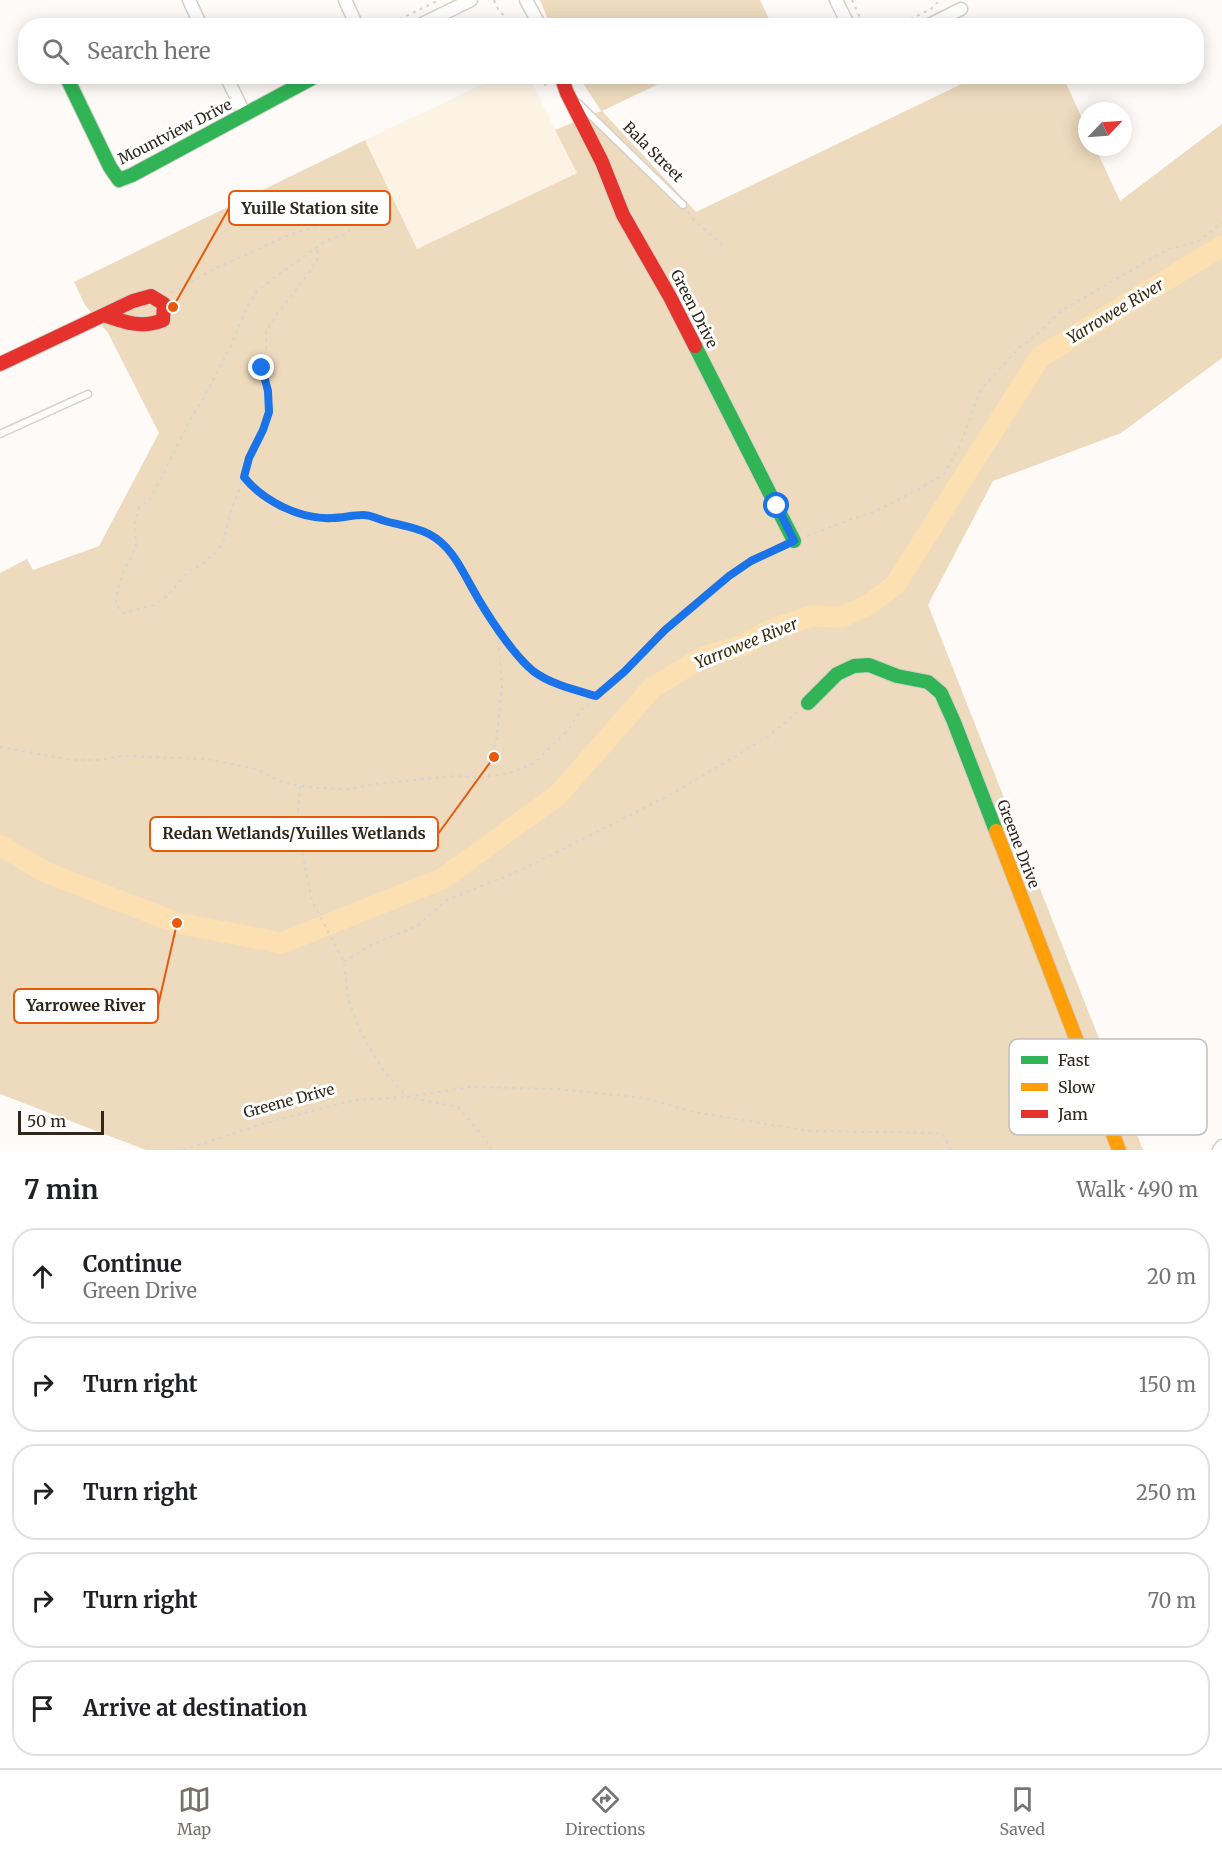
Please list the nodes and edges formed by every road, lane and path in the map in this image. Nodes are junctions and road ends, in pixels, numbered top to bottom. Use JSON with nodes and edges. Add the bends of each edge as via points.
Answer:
{"nodes":[{"id":1,"x":189,"y":0,"type":"edge"},
{"id":2,"x":345,"y":0,"type":"edge"},
{"id":3,"x":439,"y":0,"type":"edge"},
{"id":4,"x":471,"y":0,"type":"edge"},
{"id":5,"x":494,"y":0,"type":"edge"},
{"id":6,"x":526,"y":0,"type":"edge"},
{"id":7,"x":836,"y":0,"type":"edge"},
{"id":8,"x":852,"y":0,"type":"edge"},
{"id":9,"x":940,"y":0,"type":"edge"},
{"id":10,"x":961,"y":9,"type":"dead end"},
{"id":11,"x":197,"y":18,"type":"edge"},
{"id":12,"x":353,"y":18,"type":"edge"},
{"id":13,"x":402,"y":18,"type":"edge"},
{"id":14,"x":434,"y":18,"type":"edge"},
{"id":15,"x":506,"y":18,"type":"edge"},
{"id":16,"x":536,"y":18,"type":"edge"},
{"id":17,"x":845,"y":18,"type":"edge"},
{"id":18,"x":860,"y":18,"type":"edge"},
{"id":19,"x":913,"y":18,"type":"edge"},
{"id":20,"x":943,"y":18,"type":"edge"},
{"id":21,"x":70,"y":84,"type":"edge"},
{"id":22,"x":230,"y":84,"type":"edge"},
{"id":23,"x":301,"y":84,"type":"edge"},
{"id":24,"x":564,"y":84,"type":"edge"},
{"id":25,"x":567,"y":93,"type":"junction"},
{"id":26,"x":244,"y":115,"type":"junction"},
{"id":27,"x":683,"y":205,"type":"joint"},
{"id":28,"x":1222,"y":223,"type":"edge"},
{"id":29,"x":317,"y":247,"type":"junction"},
{"id":30,"x":726,"y":248,"type":"dead end"},
{"id":31,"x":158,"y":300,"type":"junction"},
{"id":32,"x":104,"y":315,"type":"junction"},
{"id":33,"x":0,"y":364,"type":"edge"},
{"id":34,"x":88,"y":394,"type":"dead end"},
{"id":35,"x":0,"y":434,"type":"edge"},
{"id":36,"x":244,"y":477,"type":"junction"},
{"id":37,"x":794,"y":541,"type":"junction"},
{"id":38,"x":493,"y":621,"type":"junction"},
{"id":39,"x":596,"y":696,"type":"junction"},
{"id":40,"x":808,"y":703,"type":"joint"},
{"id":41,"x":0,"y":747,"type":"edge"},
{"id":42,"x":489,"y":776,"type":"junction"},
{"id":43,"x":300,"y":786,"type":"junction"},
{"id":44,"x":344,"y":962,"type":"junction"},
{"id":45,"x":1076,"y":1039,"type":"edge"},
{"id":46,"x":406,"y":1096,"type":"junction"},
{"id":47,"x":1113,"y":1135,"type":"edge"},
{"id":48,"x":1222,"y":1146,"type":"edge"},
{"id":49,"x":183,"y":1150,"type":"edge"},
{"id":50,"x":491,"y":1150,"type":"edge"},
{"id":51,"x":951,"y":1150,"type":"edge"},
{"id":52,"x":1119,"y":1150,"type":"edge"},
{"id":53,"x":1219,"y":1150,"type":"edge"}],
"edges":[{"from":1,"to":11,"type":"street"},
{"from":2,"to":12,"type":"street"},
{"from":3,"to":13,"type":"path"},
{"from":4,"to":14,"type":"street"},
{"from":5,"to":15,"type":"path"},
{"from":6,"to":16,"type":"street"},
{"from":7,"to":17,"type":"street"},
{"from":8,"to":18,"type":"path"},
{"from":9,"to":19,"type":"path"},
{"from":10,"to":20,"type":"street"},
{"from":21,"to":26,"type":"street","name":"Mountview Drive","via":[[119,180]]},
{"from":22,"to":26,"type":"street"},
{"from":23,"to":26,"type":"street","name":"Mountview Drive"},
{"from":24,"to":25,"type":"street","name":"Bala Street"},
{"from":25,"to":27,"type":"lane","name":"Bala Street"},
{"from":25,"to":37,"type":"street","name":"Green Drive","via":[[623,214],[670,297]]},
{"from":27,"to":30,"type":"path","name":"Bala Street"},
{"from":28,"to":37,"type":"path","via":[[1197,242],[1169,249],[1062,310],[1019,348],[981,388],[959,448],[944,474],[872,513]]},
{"from":29,"to":31,"type":"path","via":[[348,233],[354,223],[350,217],[289,235]]},
{"from":29,"to":36,"type":"path","via":[[317,261],[266,332],[262,368],[269,412]]},
{"from":29,"to":36,"type":"path","via":[[256,292],[150,499],[140,508],[135,523],[136,545],[117,591],[116,604],[123,613],[154,605],[215,553],[224,541]]},
{"from":31,"to":32,"type":"street","via":[[151,296],[133,301]]},
{"from":31,"to":32,"type":"street","via":[[164,304],[163,320],[155,325],[142,326]]},
{"from":32,"to":33,"type":"street"},
{"from":34,"to":35,"type":"lane"},
{"from":36,"to":38,"type":"path","via":[[266,499],[291,510],[331,519],[366,515],[428,533],[446,545]]},
{"from":37,"to":39,"type":"path","via":[[729,576]]},
{"from":38,"to":39,"type":"path","via":[[532,671]]},
{"from":38,"to":42,"type":"path","via":[[502,687],[498,736],[490,753]]},
{"from":39,"to":42,"type":"path","via":[[533,764]]},
{"from":40,"to":44,"type":"path","via":[[769,736],[670,795],[519,871],[447,900],[417,926],[371,945]]},
{"from":40,"to":45,"type":"street","name":"Greene Drive","via":[[837,675],[863,665],[928,682],[940,693]]},
{"from":41,"to":43,"type":"path","via":[[71,760],[124,756],[206,759],[256,769]]},
{"from":42,"to":43,"type":"path","via":[[455,776],[348,789]]},
{"from":43,"to":44,"type":"path","via":[[297,826],[312,901]]},
{"from":44,"to":46,"type":"path","via":[[348,999],[361,1033],[383,1070]]},
{"from":46,"to":49,"type":"path","name":"Greene Drive","via":[[354,1100]]},
{"from":46,"to":50,"type":"path","via":[[458,1107]]},
{"from":46,"to":51,"type":"path","via":[[470,1087],[558,1089],[644,1098],[694,1112],[810,1131],[942,1133]]},
{"from":47,"to":52,"type":"street","name":"Greene Drive"},
{"from":48,"to":53,"type":"street"}]}
